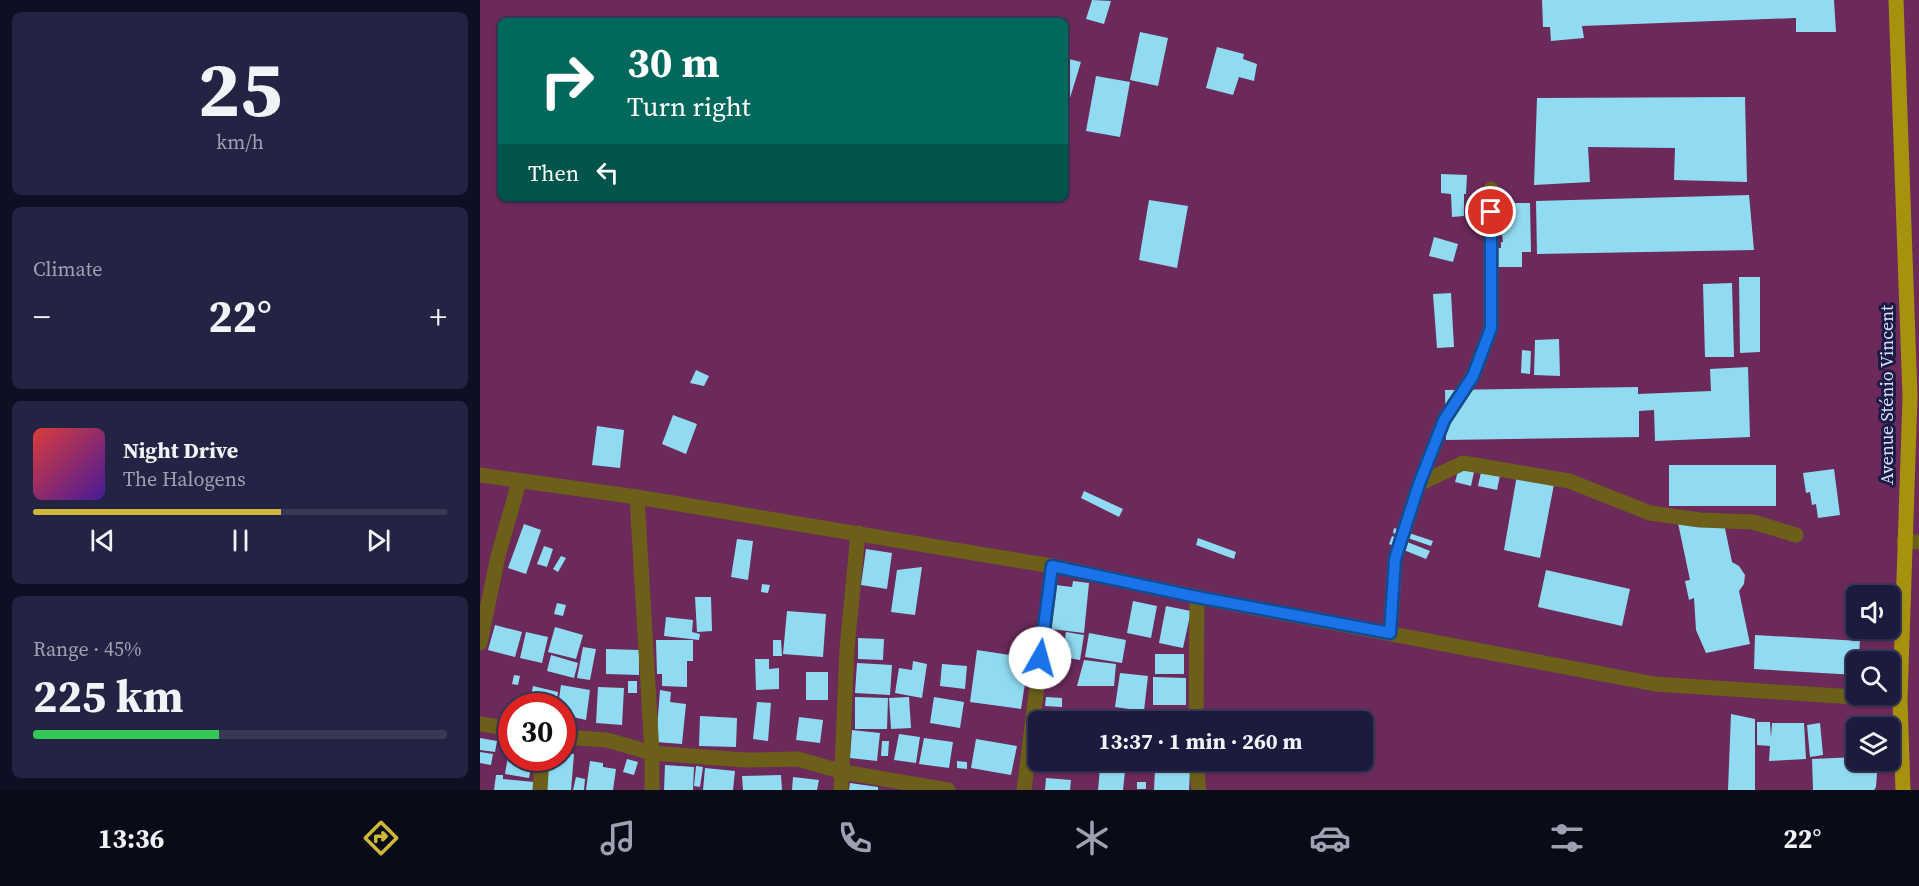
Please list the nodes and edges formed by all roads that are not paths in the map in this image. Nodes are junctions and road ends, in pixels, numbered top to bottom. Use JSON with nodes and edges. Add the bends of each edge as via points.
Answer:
{"nodes":[{"id":1,"x":1896,"y":0,"type":"edge"},
{"id":2,"x":1491,"y":189,"type":"dead end"},
{"id":3,"x":480,"y":475,"type":"edge"},
{"id":4,"x":519,"y":482,"type":"junction"},
{"id":5,"x":1419,"y":484,"type":"junction"},
{"id":6,"x":637,"y":497,"type":"junction"},
{"id":7,"x":858,"y":533,"type":"junction"},
{"id":8,"x":1796,"y":535,"type":"dead end"},
{"id":9,"x":1912,"y":541,"type":"edge"},
{"id":10,"x":1052,"y":566,"type":"junction"},
{"id":11,"x":1197,"y":597,"type":"junction"},
{"id":12,"x":1390,"y":633,"type":"junction"},
{"id":13,"x":480,"y":643,"type":"edge"},
{"id":14,"x":1846,"y":696,"type":"edge"},
{"id":15,"x":1900,"y":700,"type":"joint"},
{"id":16,"x":1037,"y":711,"type":"edge"},
{"id":17,"x":1196,"y":711,"type":"edge"},
{"id":18,"x":480,"y":724,"type":"edge"},
{"id":19,"x":498,"y":727,"type":"edge"},
{"id":20,"x":576,"y":737,"type":"edge"},
{"id":21,"x":652,"y":753,"type":"junction"},
{"id":22,"x":541,"y":771,"type":"edge"},
{"id":23,"x":1028,"y":771,"type":"edge"},
{"id":24,"x":1197,"y":771,"type":"edge"},
{"id":25,"x":843,"y":772,"type":"junction"},
{"id":26,"x":540,"y":790,"type":"edge"},
{"id":27,"x":652,"y":790,"type":"edge"},
{"id":28,"x":841,"y":790,"type":"edge"},
{"id":29,"x":948,"y":790,"type":"edge"},
{"id":30,"x":1024,"y":790,"type":"edge"},
{"id":31,"x":1199,"y":790,"type":"edge"},
{"id":32,"x":1904,"y":790,"type":"edge"}],
"edges":[{"from":1,"to":9,"type":"main road","name":"Avenue Sténio Vincent"},
{"from":2,"to":5,"type":"street","via":[[1491,328],[1473,376],[1444,420]]},
{"from":3,"to":4,"type":"street"},
{"from":4,"to":6,"type":"street"},
{"from":4,"to":13,"type":"street"},
{"from":5,"to":8,"type":"street","via":[[1463,463],[1569,481],[1650,513],[1752,522]]},
{"from":5,"to":12,"type":"street","via":[[1395,559]]},
{"from":6,"to":7,"type":"street"},
{"from":6,"to":21,"type":"street"},
{"from":7,"to":10,"type":"street"},
{"from":7,"to":25,"type":"street","via":[[847,649]]},
{"from":9,"to":15,"type":"main road","name":"Avenue Sténio Vincent"},
{"from":10,"to":11,"type":"street"},
{"from":10,"to":16,"type":"street"},
{"from":11,"to":12,"type":"street"},
{"from":11,"to":17,"type":"street"},
{"from":12,"to":14,"type":"street","via":[[1655,684]]},
{"from":15,"to":32,"type":"main road","name":"Avenue Sténio Vincent"},
{"from":18,"to":19,"type":"street"},
{"from":20,"to":21,"type":"street","via":[[607,740]]},
{"from":21,"to":25,"type":"street","via":[[745,760],[798,759]]},
{"from":21,"to":27,"type":"street"},
{"from":22,"to":26,"type":"street"},
{"from":23,"to":30,"type":"street"},
{"from":24,"to":31,"type":"street"},
{"from":25,"to":28,"type":"street"},
{"from":25,"to":29,"type":"street"}]}
